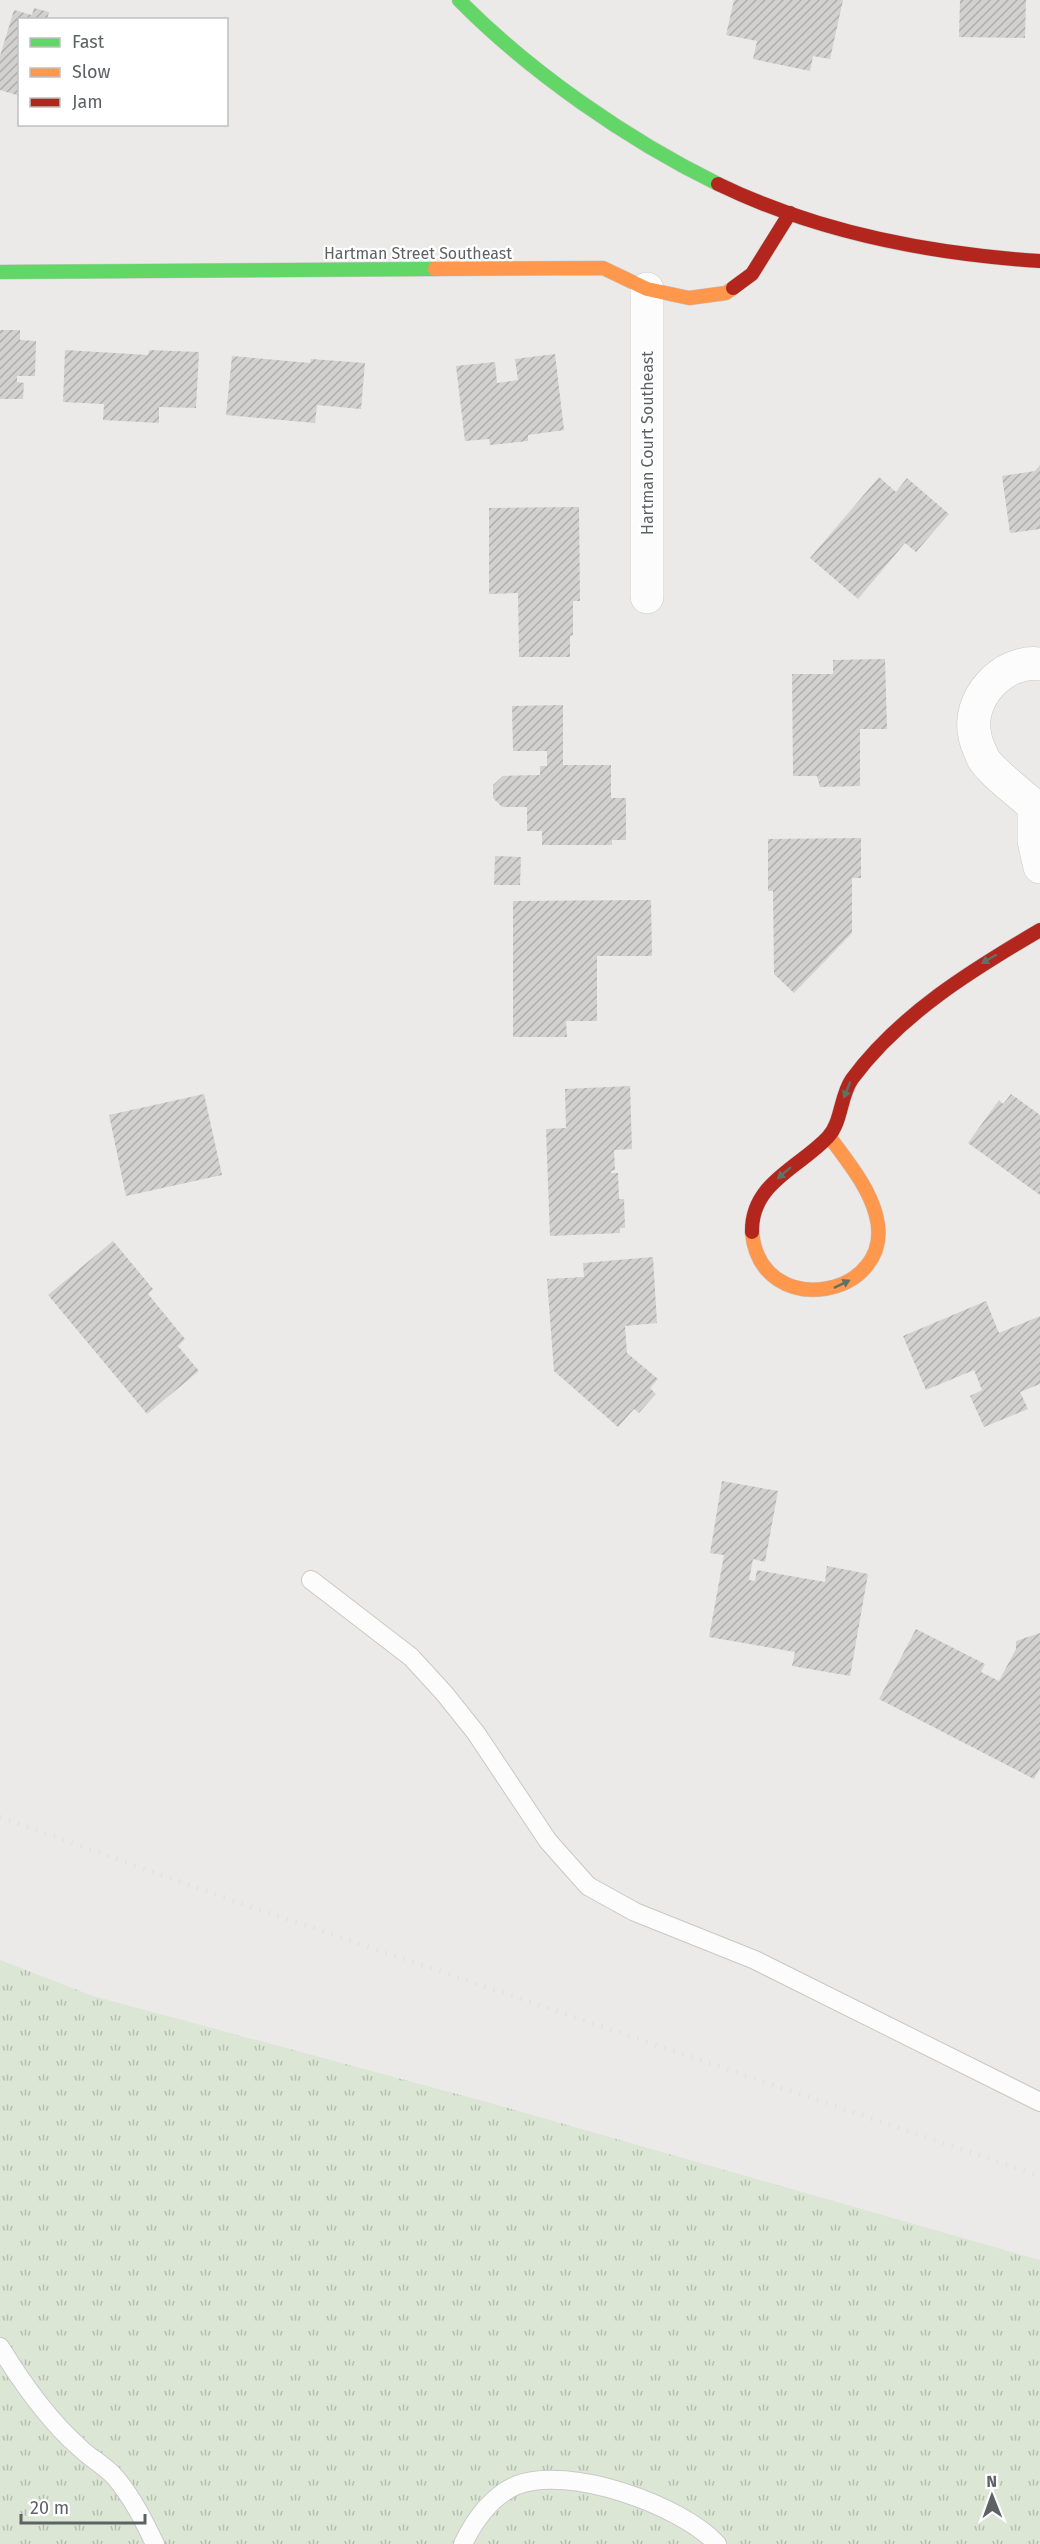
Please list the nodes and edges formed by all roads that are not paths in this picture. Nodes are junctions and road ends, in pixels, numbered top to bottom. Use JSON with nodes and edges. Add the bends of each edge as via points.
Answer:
{"nodes":[{"id":1,"x":459,"y":0,"type":"edge"},
{"id":2,"x":790,"y":213,"type":"junction"},
{"id":3,"x":1040,"y":261,"type":"edge"},
{"id":4,"x":0,"y":272,"type":"edge"},
{"id":5,"x":647,"y":289,"type":"junction"},
{"id":6,"x":647,"y":597,"type":"dead end"},
{"id":7,"x":1040,"y":664,"type":"edge"},
{"id":8,"x":1037,"y":804,"type":"edge"},
{"id":9,"x":1040,"y":867,"type":"edge"},
{"id":10,"x":1040,"y":930,"type":"edge"},
{"id":11,"x":829,"y":1136,"type":"junction"},
{"id":12,"x":311,"y":1580,"type":"dead end"},
{"id":13,"x":1040,"y":2102,"type":"edge"},
{"id":14,"x":0,"y":2347,"type":"edge"},
{"id":15,"x":155,"y":2544,"type":"edge"},
{"id":16,"x":463,"y":2544,"type":"edge"},
{"id":17,"x":717,"y":2544,"type":"edge"}],
"edges":[{"from":1,"to":2,"type":"street","via":[[573,97],[644,143],[722,186]]},
{"from":2,"to":3,"type":"street","via":[[886,241],[1004,260]]},
{"from":2,"to":5,"type":"street","name":"Hartman Street Southeast","via":[[752,274],[726,293],[689,298]]},
{"from":4,"to":5,"type":"street","name":"Hartman Street Southeast","via":[[603,268]]},
{"from":5,"to":6,"type":"street","name":"Hartman Court Southeast"},
{"from":7,"to":8,"type":"street","via":[[1012,668],[991,682],[977,705],[974,734],[984,760]]},
{"from":8,"to":9,"type":"street","via":[[1034,841]]},
{"from":10,"to":11,"type":"street","one_way":true,"via":[[982,963],[900,1026],[851,1080]]},
{"from":11,"to":11,"type":"street","one_way":true,"via":[[764,1191],[754,1209],[751,1229],[754,1248],[777,1280],[815,1292],[837,1288],[856,1277],[870,1260],[878,1240],[878,1218],[870,1197]]},
{"from":12,"to":13,"type":"lane","via":[[411,1657],[444,1693],[476,1733],[548,1841],[588,1886],[635,1912],[755,1960]]},
{"from":14,"to":15,"type":"lane","via":[[48,2413],[80,2449],[99,2460],[116,2479]]},
{"from":16,"to":17,"type":"lane","via":[[474,2521],[498,2495],[518,2485],[543,2480],[583,2481],[618,2491],[693,2524]]}]}
